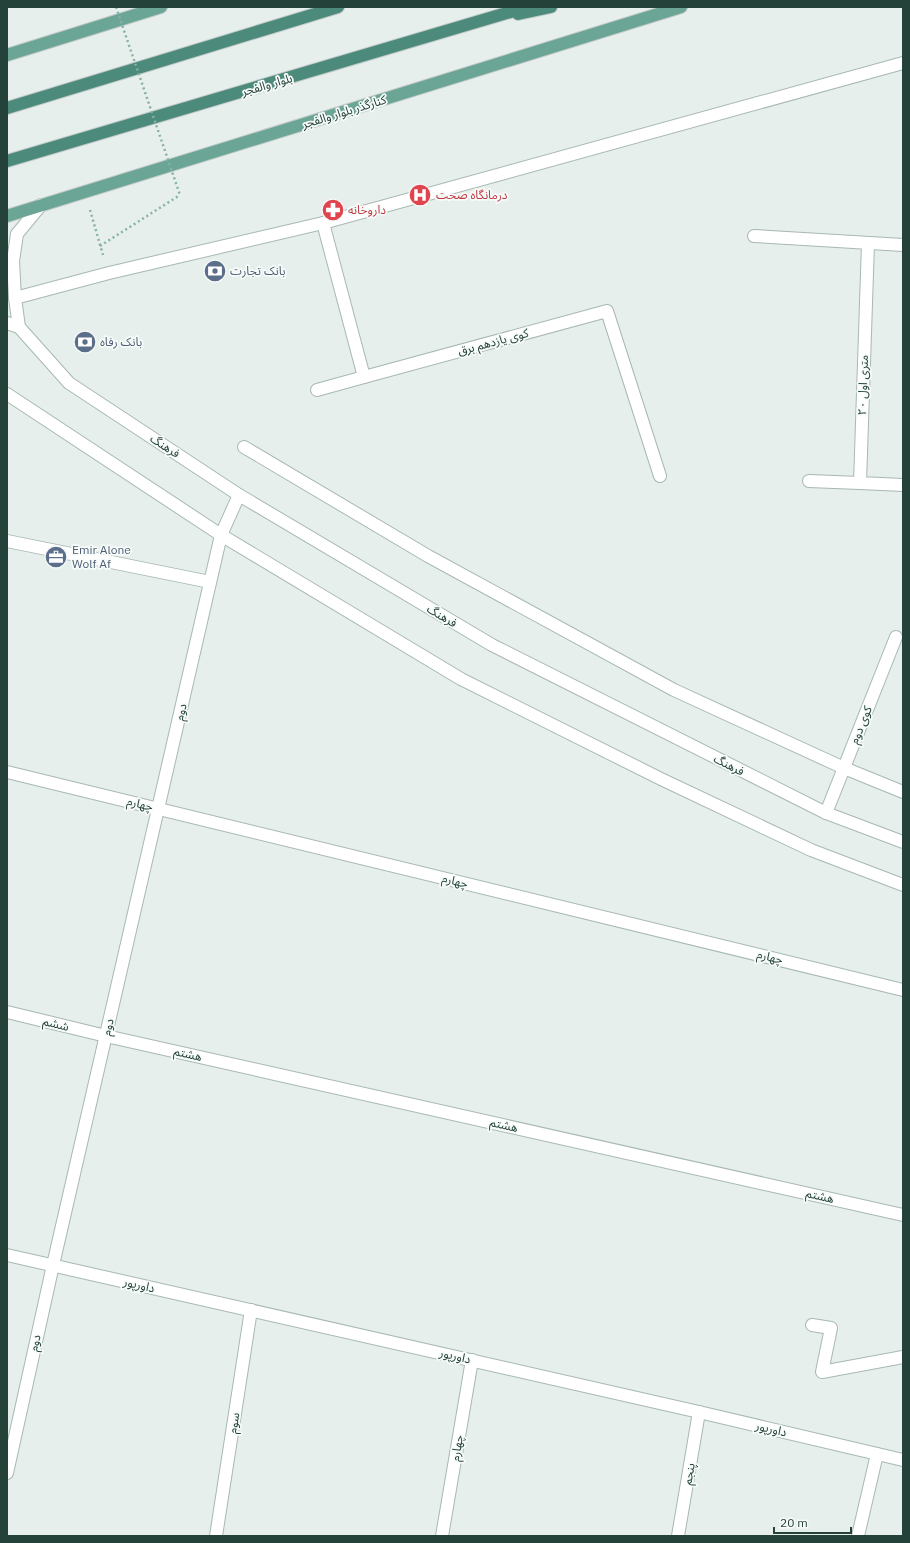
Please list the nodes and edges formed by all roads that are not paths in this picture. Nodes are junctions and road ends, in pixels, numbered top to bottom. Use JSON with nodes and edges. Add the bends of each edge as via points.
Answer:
{"nodes":[{"id":1,"x":161,"y":7,"type":"edge"},
{"id":2,"x":338,"y":7,"type":"edge"},
{"id":3,"x":527,"y":7,"type":"edge"},
{"id":4,"x":552,"y":7,"type":"edge"},
{"id":5,"x":681,"y":7,"type":"edge"},
{"id":6,"x":472,"y":24,"type":"junction"},
{"id":7,"x":7,"y":55,"type":"edge"},
{"id":8,"x":903,"y":63,"type":"edge"},
{"id":9,"x":7,"y":108,"type":"edge"},
{"id":10,"x":7,"y":161,"type":"edge"},
{"id":11,"x":41,"y":205,"type":"junction"},
{"id":12,"x":7,"y":216,"type":"edge"},
{"id":13,"x":323,"y":223,"type":"junction"},
{"id":14,"x":754,"y":236,"type":"dead end"},
{"id":15,"x":868,"y":243,"type":"junction"},
{"id":16,"x":903,"y":245,"type":"edge"},
{"id":17,"x":10,"y":262,"type":"edge"},
{"id":18,"x":15,"y":298,"type":"junction"},
{"id":19,"x":7,"y":323,"type":"edge"},
{"id":20,"x":19,"y":327,"type":"junction"},
{"id":21,"x":364,"y":377,"type":"junction"},
{"id":22,"x":317,"y":390,"type":"dead end"},
{"id":23,"x":7,"y":394,"type":"edge"},
{"id":24,"x":244,"y":448,"type":"dead end"},
{"id":25,"x":660,"y":476,"type":"dead end"},
{"id":26,"x":809,"y":481,"type":"dead end"},
{"id":27,"x":860,"y":483,"type":"junction"},
{"id":28,"x":903,"y":485,"type":"edge"},
{"id":29,"x":239,"y":495,"type":"junction"},
{"id":30,"x":221,"y":535,"type":"junction"},
{"id":31,"x":7,"y":541,"type":"edge"},
{"id":32,"x":210,"y":582,"type":"junction"},
{"id":33,"x":896,"y":637,"type":"dead end"},
{"id":34,"x":844,"y":768,"type":"junction"},
{"id":35,"x":7,"y":772,"type":"edge"},
{"id":36,"x":903,"y":792,"type":"edge"},
{"id":37,"x":158,"y":808,"type":"junction"},
{"id":38,"x":826,"y":813,"type":"junction"},
{"id":39,"x":903,"y":842,"type":"edge"},
{"id":40,"x":903,"y":885,"type":"edge"},
{"id":41,"x":903,"y":990,"type":"edge"},
{"id":42,"x":7,"y":1012,"type":"edge"},
{"id":43,"x":106,"y":1036,"type":"junction"},
{"id":44,"x":903,"y":1215,"type":"edge"},
{"id":45,"x":7,"y":1255,"type":"edge"},
{"id":46,"x":53,"y":1265,"type":"junction"},
{"id":47,"x":251,"y":1310,"type":"junction"},
{"id":48,"x":812,"y":1325,"type":"dead end"},
{"id":49,"x":903,"y":1357,"type":"edge"},
{"id":50,"x":472,"y":1360,"type":"junction"},
{"id":51,"x":699,"y":1412,"type":"junction"},
{"id":52,"x":877,"y":1454,"type":"junction"},
{"id":53,"x":903,"y":1460,"type":"edge"},
{"id":54,"x":7,"y":1473,"type":"edge"},
{"id":55,"x":216,"y":1536,"type":"edge"},
{"id":56,"x":442,"y":1536,"type":"edge"},
{"id":57,"x":678,"y":1536,"type":"edge"},
{"id":58,"x":858,"y":1536,"type":"edge"}],
"edges":[{"from":1,"to":7,"type":"main road"},
{"from":2,"to":9,"type":"highway"},
{"from":3,"to":6,"type":"highway","name":"بلوار والفجر"},
{"from":4,"to":6,"type":"highway"},
{"from":5,"to":11,"type":"main road","name":"کنارگذر بلوار والفجر"},
{"from":6,"to":10,"type":"highway","name":"بلوار والفجر"},
{"from":8,"to":13,"type":"street"},
{"from":11,"to":12,"type":"main road","name":"کنارگذر بلوار والفجر"},
{"from":11,"to":17,"type":"street","via":[[17,234]]},
{"from":13,"to":18,"type":"street","via":[[109,273]]},
{"from":13,"to":21,"type":"street"},
{"from":14,"to":15,"type":"street"},
{"from":15,"to":16,"type":"street"},
{"from":15,"to":27,"type":"street","name":"۲۰ متری اول"},
{"from":17,"to":18,"type":"street"},
{"from":18,"to":20,"type":"street"},
{"from":19,"to":20,"type":"street"},
{"from":20,"to":29,"type":"street","name":"فرهنگ","via":[[69,383]]},
{"from":21,"to":22,"type":"street"},
{"from":21,"to":25,"type":"street","name":"کوی یازدهم برق","via":[[607,311]]},
{"from":23,"to":30,"type":"street"},
{"from":24,"to":34,"type":"street","via":[[428,556],[674,690]]},
{"from":26,"to":27,"type":"street"},
{"from":27,"to":28,"type":"street"},
{"from":29,"to":30,"type":"street","name":"دوم"},
{"from":29,"to":38,"type":"street","name":"فرهنگ","via":[[492,646]]},
{"from":30,"to":32,"type":"street","name":"دوم"},
{"from":30,"to":40,"type":"street","via":[[461,679],[804,847]]},
{"from":31,"to":32,"type":"street"},
{"from":32,"to":37,"type":"street","name":"دوم"},
{"from":33,"to":34,"type":"street","name":"کوی دوم"},
{"from":34,"to":36,"type":"street"},
{"from":34,"to":38,"type":"street","name":"کوی دوم"},
{"from":35,"to":37,"type":"street","name":"چهارم"},
{"from":37,"to":41,"type":"street","name":"چهارم"},
{"from":37,"to":43,"type":"street","name":"دوم"},
{"from":38,"to":39,"type":"street","name":"فرهنگ"},
{"from":42,"to":43,"type":"street","name":"ششم"},
{"from":43,"to":44,"type":"street","name":"هشتم"},
{"from":43,"to":46,"type":"street","name":"دوم"},
{"from":45,"to":46,"type":"street","name":"داورپور"},
{"from":46,"to":47,"type":"street","name":"داورپور"},
{"from":46,"to":54,"type":"street","name":"دوم"},
{"from":47,"to":50,"type":"street","name":"داورپور"},
{"from":47,"to":55,"type":"street","name":"سوم"},
{"from":48,"to":49,"type":"street","via":[[831,1328],[822,1372]]},
{"from":50,"to":51,"type":"street","name":"داورپور"},
{"from":50,"to":56,"type":"street","name":"چهارم"},
{"from":51,"to":52,"type":"street","name":"داورپور"},
{"from":51,"to":57,"type":"street","name":"پنجم"},
{"from":52,"to":53,"type":"street","name":"داورپور"},
{"from":52,"to":58,"type":"street"}]}
